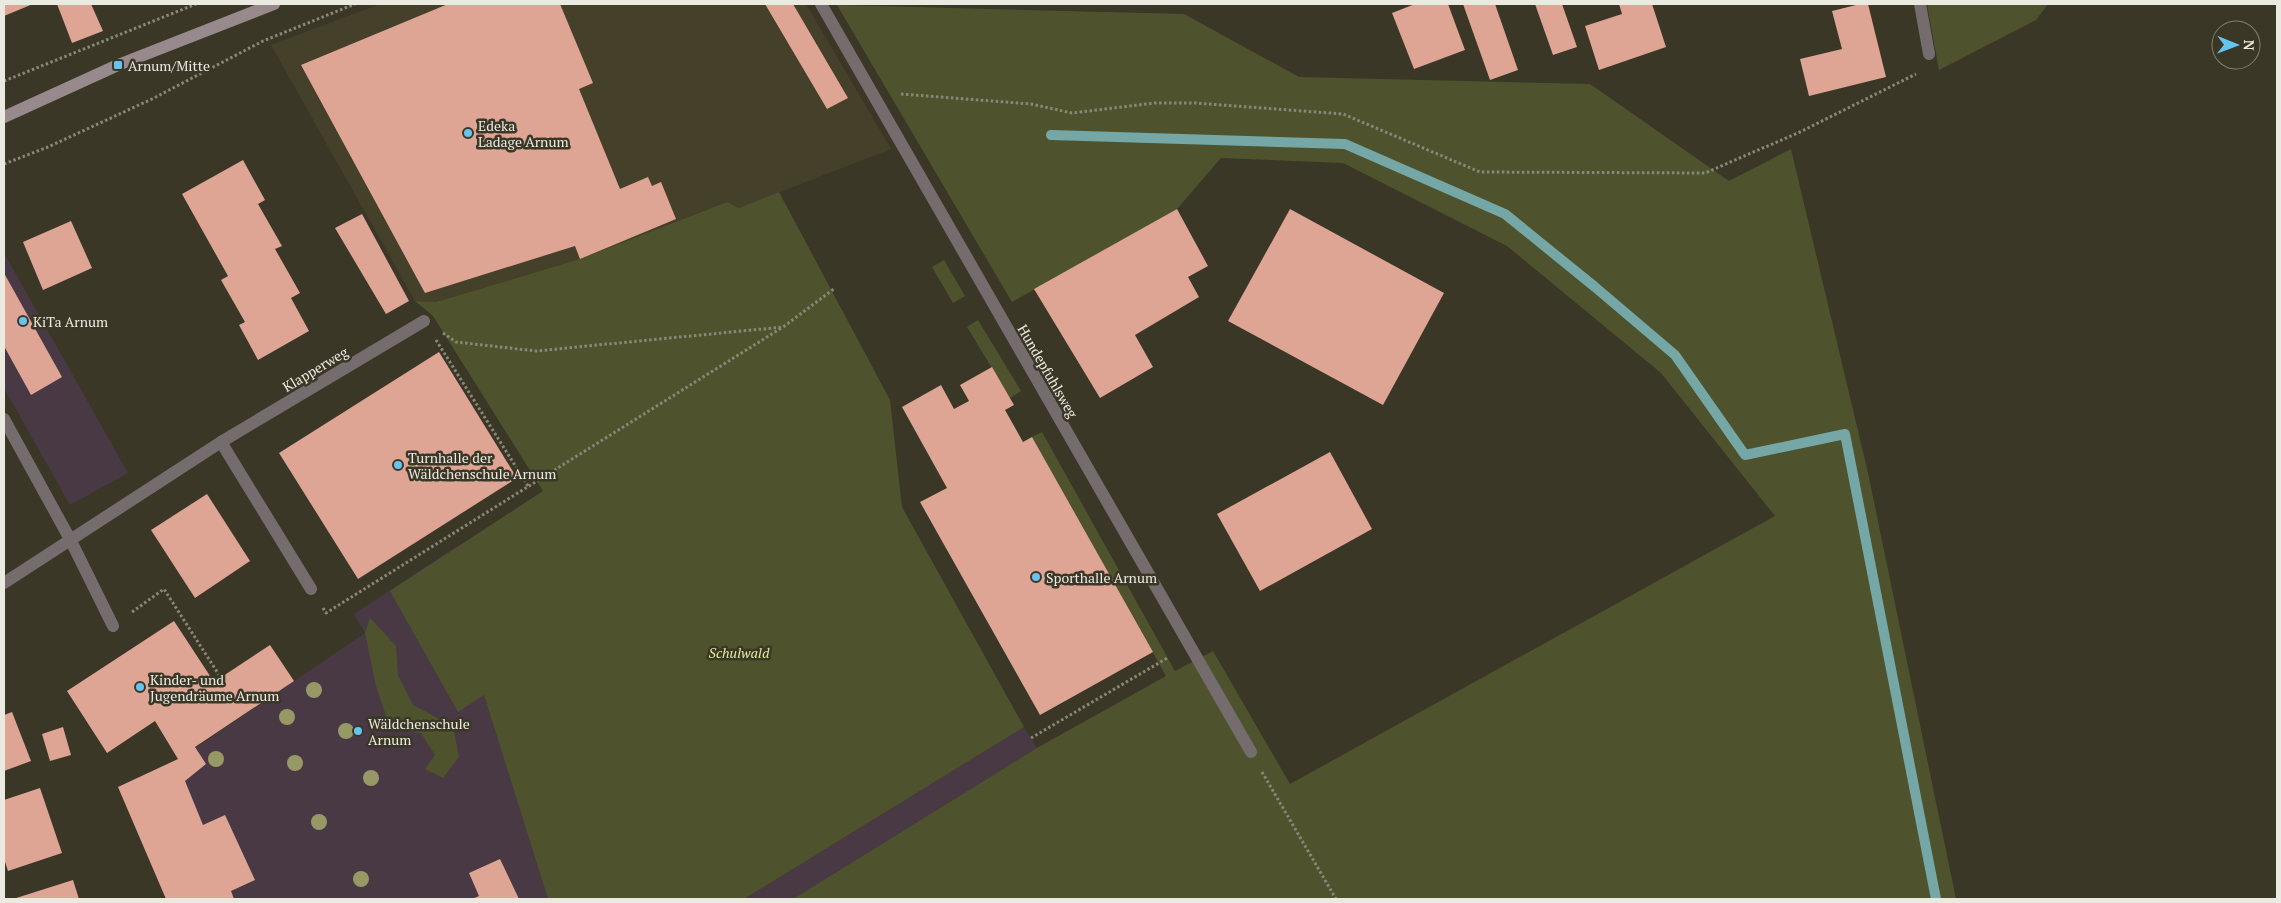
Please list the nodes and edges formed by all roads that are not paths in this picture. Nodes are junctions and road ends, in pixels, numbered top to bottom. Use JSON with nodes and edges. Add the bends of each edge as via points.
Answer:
{"nodes":[{"id":1,"x":274,"y":4,"type":"edge"},
{"id":2,"x":821,"y":4,"type":"edge"},
{"id":3,"x":1920,"y":4,"type":"edge"},
{"id":4,"x":1929,"y":54,"type":"road end"},
{"id":5,"x":4,"y":117,"type":"edge"},
{"id":6,"x":424,"y":321,"type":"road end"},
{"id":7,"x":4,"y":419,"type":"edge"},
{"id":8,"x":221,"y":442,"type":"junction"},
{"id":9,"x":71,"y":540,"type":"junction"},
{"id":10,"x":4,"y":583,"type":"edge"},
{"id":11,"x":311,"y":590,"type":"road end"},
{"id":12,"x":113,"y":626,"type":"road end"},
{"id":13,"x":1251,"y":752,"type":"road end"}],
"edges":[{"from":1,"to":5,"type":"street","via":[[118,65]]},
{"from":2,"to":13,"type":"street","name":"Hundepfuhlsweg"},
{"from":3,"to":4,"type":"street"},
{"from":6,"to":8,"type":"street","name":"Klapperweg"},
{"from":7,"to":9,"type":"street"},
{"from":8,"to":9,"type":"street","name":"Klapperweg"},
{"from":8,"to":11,"type":"street"},
{"from":9,"to":10,"type":"street","name":"Klapperweg"},
{"from":9,"to":12,"type":"street"}]}
